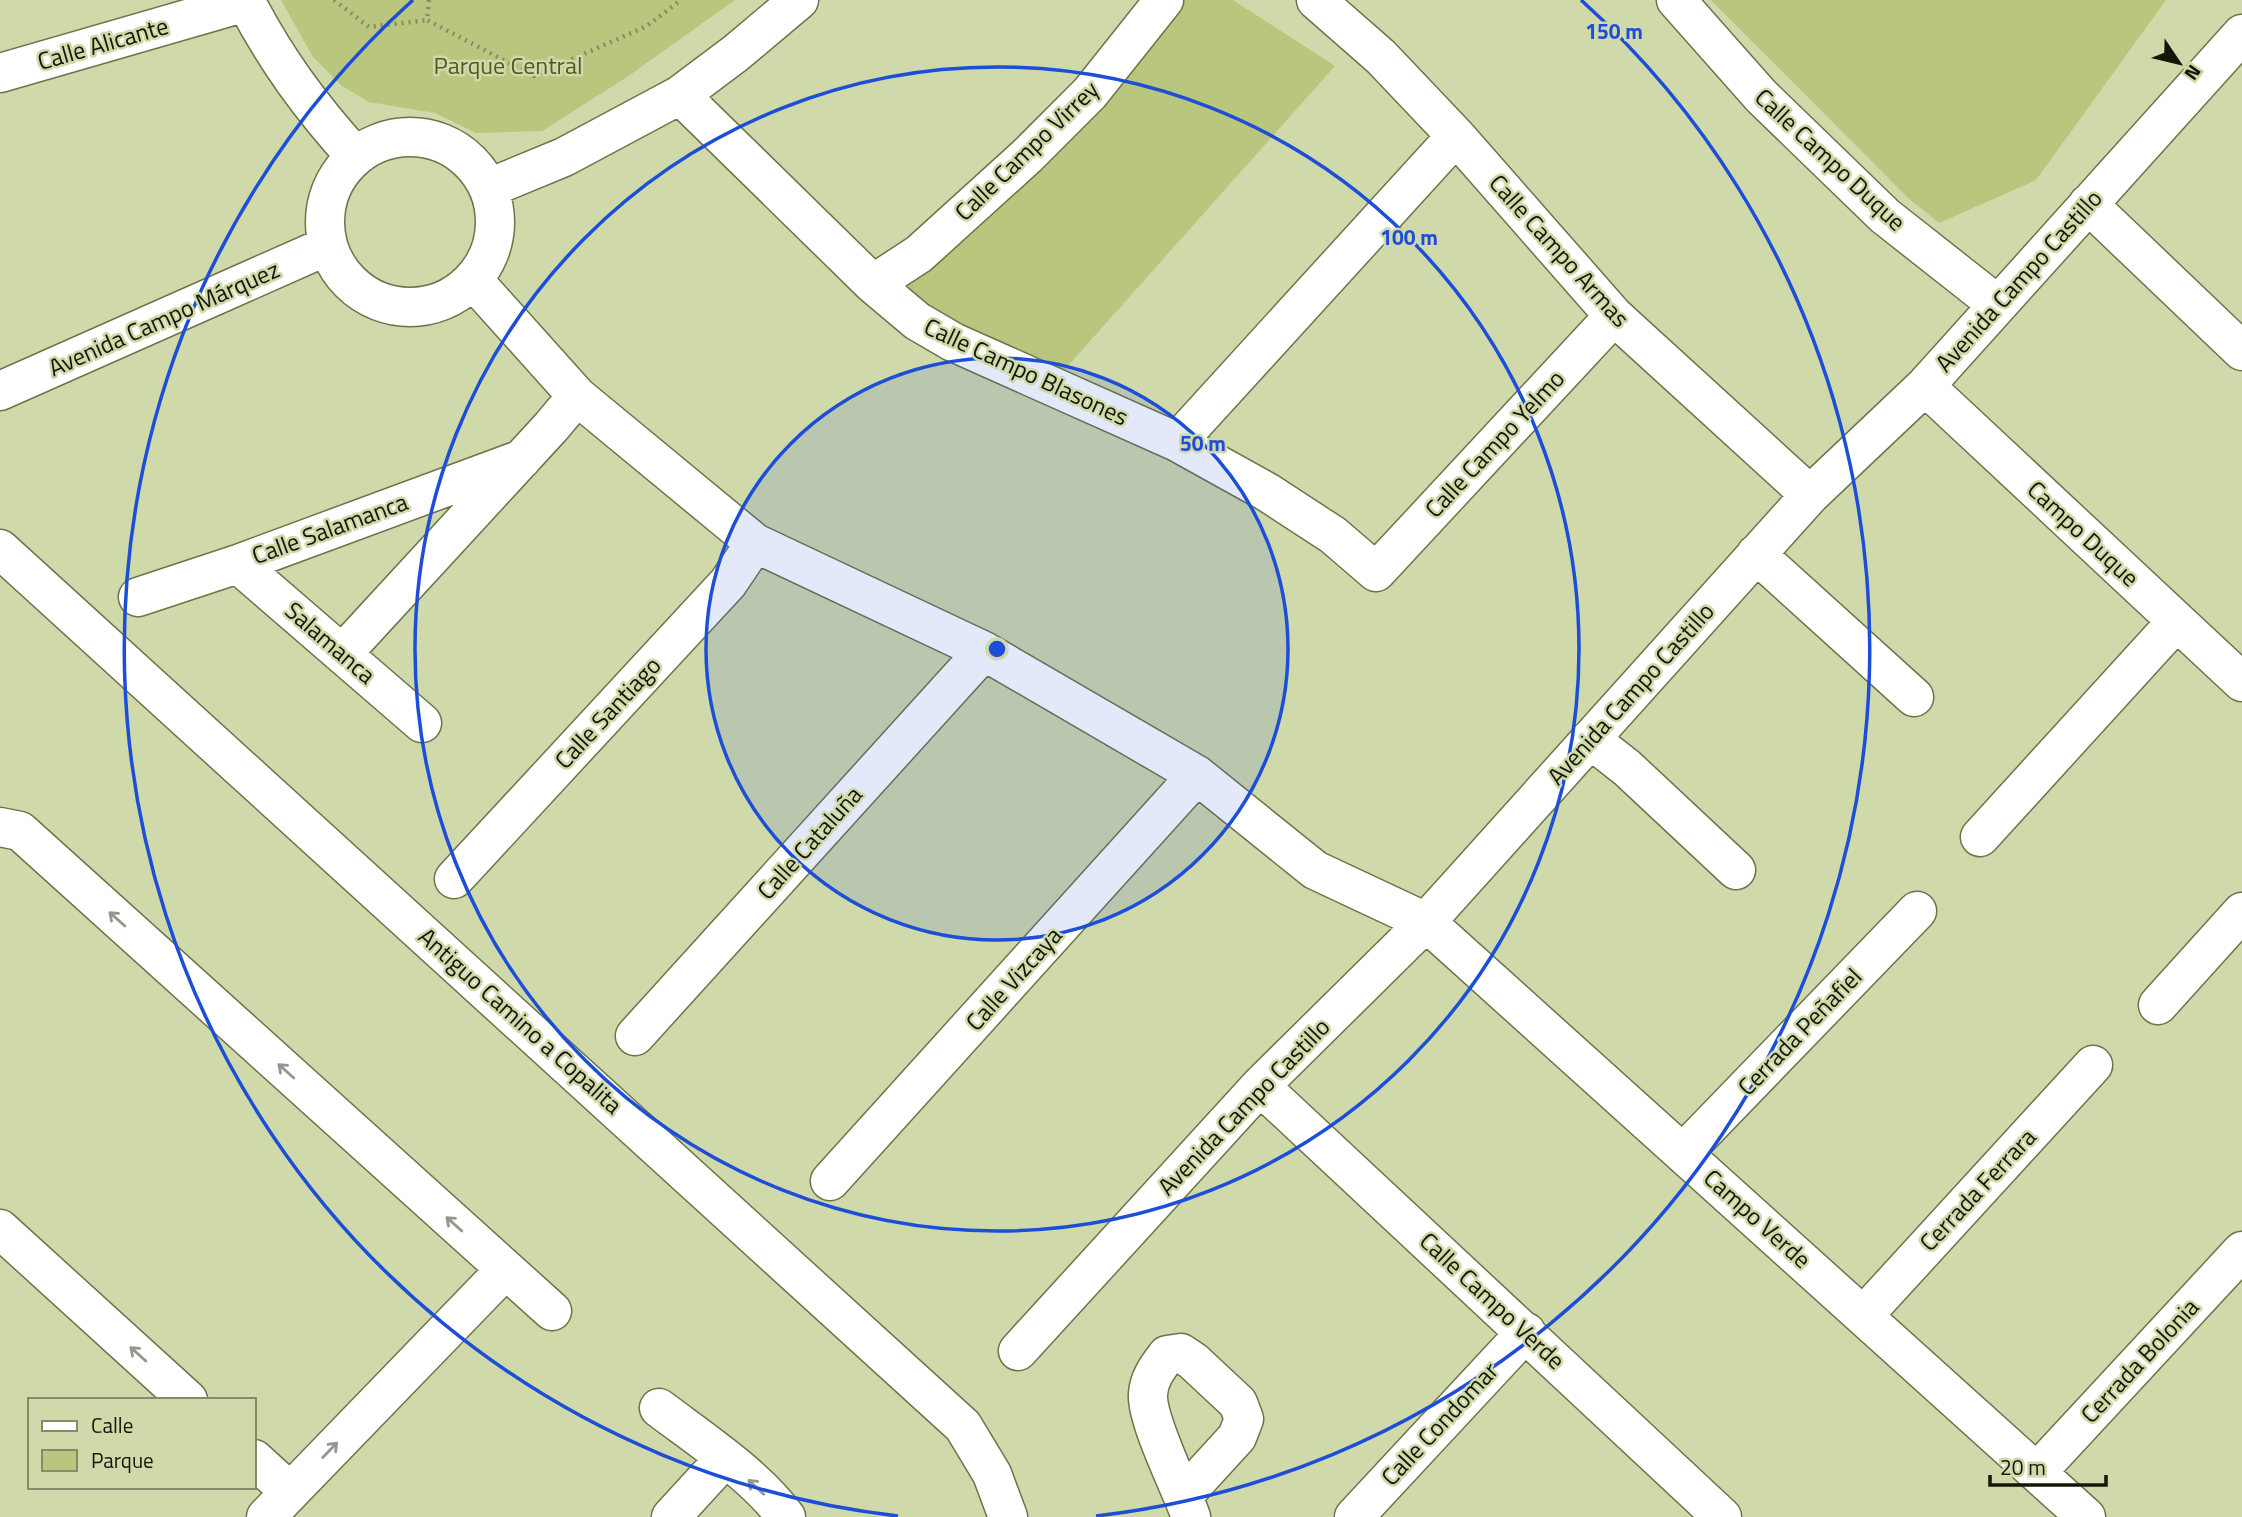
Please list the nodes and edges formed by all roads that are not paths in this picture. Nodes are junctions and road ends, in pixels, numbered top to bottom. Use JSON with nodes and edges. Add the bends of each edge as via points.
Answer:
{"nodes":[{"id":1,"x":799,"y":0,"type":"edge"},
{"id":2,"x":1164,"y":0,"type":"edge"},
{"id":3,"x":1316,"y":0,"type":"edge"},
{"id":4,"x":1676,"y":0,"type":"edge"},
{"id":5,"x":246,"y":1,"type":"edge"},
{"id":6,"x":2242,"y":34,"type":"edge"},
{"id":7,"x":0,"y":73,"type":"edge"},
{"id":8,"x":680,"y":95,"type":"junction"},
{"id":9,"x":1455,"y":136,"type":"junction"},
{"id":10,"x":355,"y":156,"type":"junction"},
{"id":11,"x":489,"y":188,"type":"junction"},
{"id":12,"x":2088,"y":204,"type":"junction"},
{"id":13,"x":327,"y":246,"type":"junction"},
{"id":14,"x":473,"y":280,"type":"junction"},
{"id":15,"x":873,"y":284,"type":"junction"},
{"id":16,"x":1998,"y":305,"type":"junction"},
{"id":17,"x":1614,"y":316,"type":"junction"},
{"id":18,"x":2242,"y":351,"type":"edge"},
{"id":19,"x":1925,"y":386,"type":"junction"},
{"id":20,"x":0,"y":391,"type":"edge"},
{"id":21,"x":576,"y":396,"type":"junction"},
{"id":22,"x":1177,"y":442,"type":"junction"},
{"id":23,"x":522,"y":459,"type":"junction"},
{"id":24,"x":1810,"y":495,"type":"junction"},
{"id":25,"x":755,"y":543,"type":"junction"},
{"id":26,"x":0,"y":549,"type":"edge"},
{"id":27,"x":1756,"y":554,"type":"junction"},
{"id":28,"x":238,"y":564,"type":"junction"},
{"id":29,"x":1377,"y":572,"type":"joint"},
{"id":30,"x":138,"y":597,"type":"dead end"},
{"id":31,"x":2176,"y":622,"type":"junction"},
{"id":32,"x":984,"y":651,"type":"junction"},
{"id":33,"x":342,"y":654,"type":"junction"},
{"id":34,"x":2242,"y":682,"type":"edge"},
{"id":35,"x":1914,"y":697,"type":"dead end"},
{"id":36,"x":422,"y":723,"type":"dead end"},
{"id":37,"x":1590,"y":740,"type":"junction"},
{"id":38,"x":1197,"y":775,"type":"junction"},
{"id":39,"x":0,"y":827,"type":"edge"},
{"id":40,"x":1980,"y":837,"type":"dead end"},
{"id":41,"x":1736,"y":870,"type":"dead end"},
{"id":42,"x":454,"y":879,"type":"dead end"},
{"id":43,"x":1917,"y":911,"type":"dead end"},
{"id":44,"x":2242,"y":912,"type":"edge"},
{"id":45,"x":1426,"y":922,"type":"junction"},
{"id":46,"x":2158,"y":1005,"type":"dead end"},
{"id":47,"x":635,"y":1036,"type":"dead end"},
{"id":48,"x":2093,"y":1065,"type":"dead end"},
{"id":49,"x":1260,"y":1086,"type":"junction"},
{"id":50,"x":1683,"y":1153,"type":"junction"},
{"id":51,"x":830,"y":1181,"type":"dead end"},
{"id":52,"x":0,"y":1229,"type":"edge"},
{"id":53,"x":2242,"y":1251,"type":"edge"},
{"id":54,"x":505,"y":1270,"type":"junction"},
{"id":55,"x":552,"y":1311,"type":"dead end"},
{"id":56,"x":1864,"y":1315,"type":"junction"},
{"id":57,"x":1526,"y":1332,"type":"junction"},
{"id":58,"x":1018,"y":1351,"type":"dead end"},
{"id":59,"x":186,"y":1398,"type":"edge"},
{"id":60,"x":659,"y":1408,"type":"dead end"},
{"id":61,"x":725,"y":1458,"type":"junction"},
{"id":62,"x":256,"y":1463,"type":"edge"},
{"id":63,"x":2038,"y":1471,"type":"junction"},
{"id":64,"x":278,"y":1504,"type":"edge"},
{"id":65,"x":1698,"y":1509,"type":"edge"},
{"id":66,"x":671,"y":1517,"type":"edge"},
{"id":67,"x":786,"y":1517,"type":"edge"},
{"id":68,"x":1008,"y":1517,"type":"edge"},
{"id":69,"x":1354,"y":1517,"type":"edge"},
{"id":70,"x":2086,"y":1517,"type":"edge"}],
"edges":[{"from":1,"to":8,"type":"street"},
{"from":2,"to":15,"type":"street","name":"Calle Campo Virrey","via":[[1090,93],[1027,156],[919,254]]},
{"from":3,"to":9,"type":"street","name":"Calle Campo Armas","via":[[1381,57]]},
{"from":4,"to":16,"type":"street","name":"Calle Campo Duque","via":[[1761,96],[1885,216]]},
{"from":5,"to":7,"type":"street","name":"Calle Alicante"},
{"from":5,"to":10,"type":"street","via":[[267,43],[316,113]]},
{"from":6,"to":12,"type":"street","name":"Avenida Campo Castillo"},
{"from":8,"to":11,"type":"street","via":[[564,156]]},
{"from":8,"to":15,"type":"street","name":"Calle Campo Blasones"},
{"from":9,"to":17,"type":"street","name":"Calle Campo Armas"},
{"from":9,"to":22,"type":"street"},
{"from":10,"to":11,"type":"street","via":[[383,140],[415,136],[446,143],[472,161]]},
{"from":10,"to":13,"type":"street","via":[[334,181],[324,213]]},
{"from":11,"to":14,"type":"street","via":[[496,212],[495,237]]},
{"from":12,"to":16,"type":"street","name":"Avenida Campo Castillo"},
{"from":12,"to":18,"type":"street"},
{"from":13,"to":14,"type":"street","via":[[338,270],[355,289],[377,302],[403,308],[429,306],[453,297]]},
{"from":13,"to":20,"type":"street","name":"Avenida Campo Márquez"},
{"from":14,"to":21,"type":"street","name":"Campo Verde"},
{"from":15,"to":22,"type":"street","name":"Calle Campo Blasones","via":[[917,321],[953,342]]},
{"from":16,"to":19,"type":"street","name":"Avenida Campo Castillo"},
{"from":17,"to":24,"type":"street","name":"Calle Campo Armas"},
{"from":17,"to":29,"type":"street","name":"Calle Campo Yelmo"},
{"from":19,"to":24,"type":"street","name":"Avenida Campo Castillo"},
{"from":19,"to":31,"type":"street","name":"Campo Duque"},
{"from":21,"to":23,"type":"street","name":"Calle Salamanca"},
{"from":21,"to":25,"type":"street","name":"Campo Verde"},
{"from":22,"to":29,"type":"street","name":"Calle Campo Blasones","via":[[1267,492],[1333,535]]},
{"from":23,"to":28,"type":"street","name":"Calle Salamanca"},
{"from":23,"to":33,"type":"street","name":"Calle Salamanca"},
{"from":24,"to":27,"type":"street","name":"Avenida Campo Castillo"},
{"from":25,"to":32,"type":"street","name":"Campo Verde"},
{"from":25,"to":42,"type":"street","name":"Calle Santiago","via":[[728,583]]},
{"from":26,"to":68,"type":"street","name":"Antiguo Camino a Copalita","via":[[936,1399],[963,1426],[992,1474]]},
{"from":27,"to":35,"type":"street"},
{"from":27,"to":37,"type":"street","name":"Avenida Campo Castillo"},
{"from":28,"to":30,"type":"street","name":"Calle Salamanca"},
{"from":28,"to":33,"type":"street","name":"Salamanca"},
{"from":31,"to":34,"type":"street","name":"Campo Duque"},
{"from":31,"to":40,"type":"street"},
{"from":32,"to":38,"type":"street","name":"Campo Verde"},
{"from":32,"to":47,"type":"street","name":"Calle Cataluña"},
{"from":33,"to":36,"type":"street","name":"Salamanca"},
{"from":37,"to":41,"type":"street","via":[[1627,768]]},
{"from":37,"to":45,"type":"street","name":"Avenida Campo Castillo"},
{"from":38,"to":45,"type":"street","name":"Campo Verde","via":[[1315,870]]},
{"from":38,"to":51,"type":"street","name":"Calle Vizcaya"},
{"from":54,"to":39,"type":"street","one_way":true,"via":[[20,831]]},
{"from":43,"to":50,"type":"street","name":"Cerrada Peñafiel"},
{"from":44,"to":46,"type":"street"},
{"from":45,"to":49,"type":"street","name":"Avenida Campo Castillo"},
{"from":45,"to":50,"type":"street","name":"Campo Verde"},
{"from":48,"to":56,"type":"street","name":"Cerrada Ferrara"},
{"from":49,"to":57,"type":"street","name":"Calle Campo Verde"},
{"from":49,"to":58,"type":"street","name":"Avenida Campo Castillo"},
{"from":50,"to":56,"type":"street","name":"Campo Verde"},
{"from":59,"to":52,"type":"street","one_way":true},
{"from":53,"to":63,"type":"street","name":"Cerrada Bolonia"},
{"from":54,"to":55,"type":"street"},
{"from":64,"to":54,"type":"street","one_way":true},
{"from":56,"to":63,"type":"street","name":"Campo Verde"},
{"from":57,"to":65,"type":"street","name":"Calle Campo Verde"},
{"from":57,"to":69,"type":"street","name":"Calle Condomar"},
{"from":60,"to":61,"type":"street"},
{"from":61,"to":66,"type":"street"},
{"from":67,"to":61,"type":"street","one_way":true},
{"from":62,"to":64,"type":"street"},
{"from":63,"to":70,"type":"street","name":"Campo Verde"}]}
